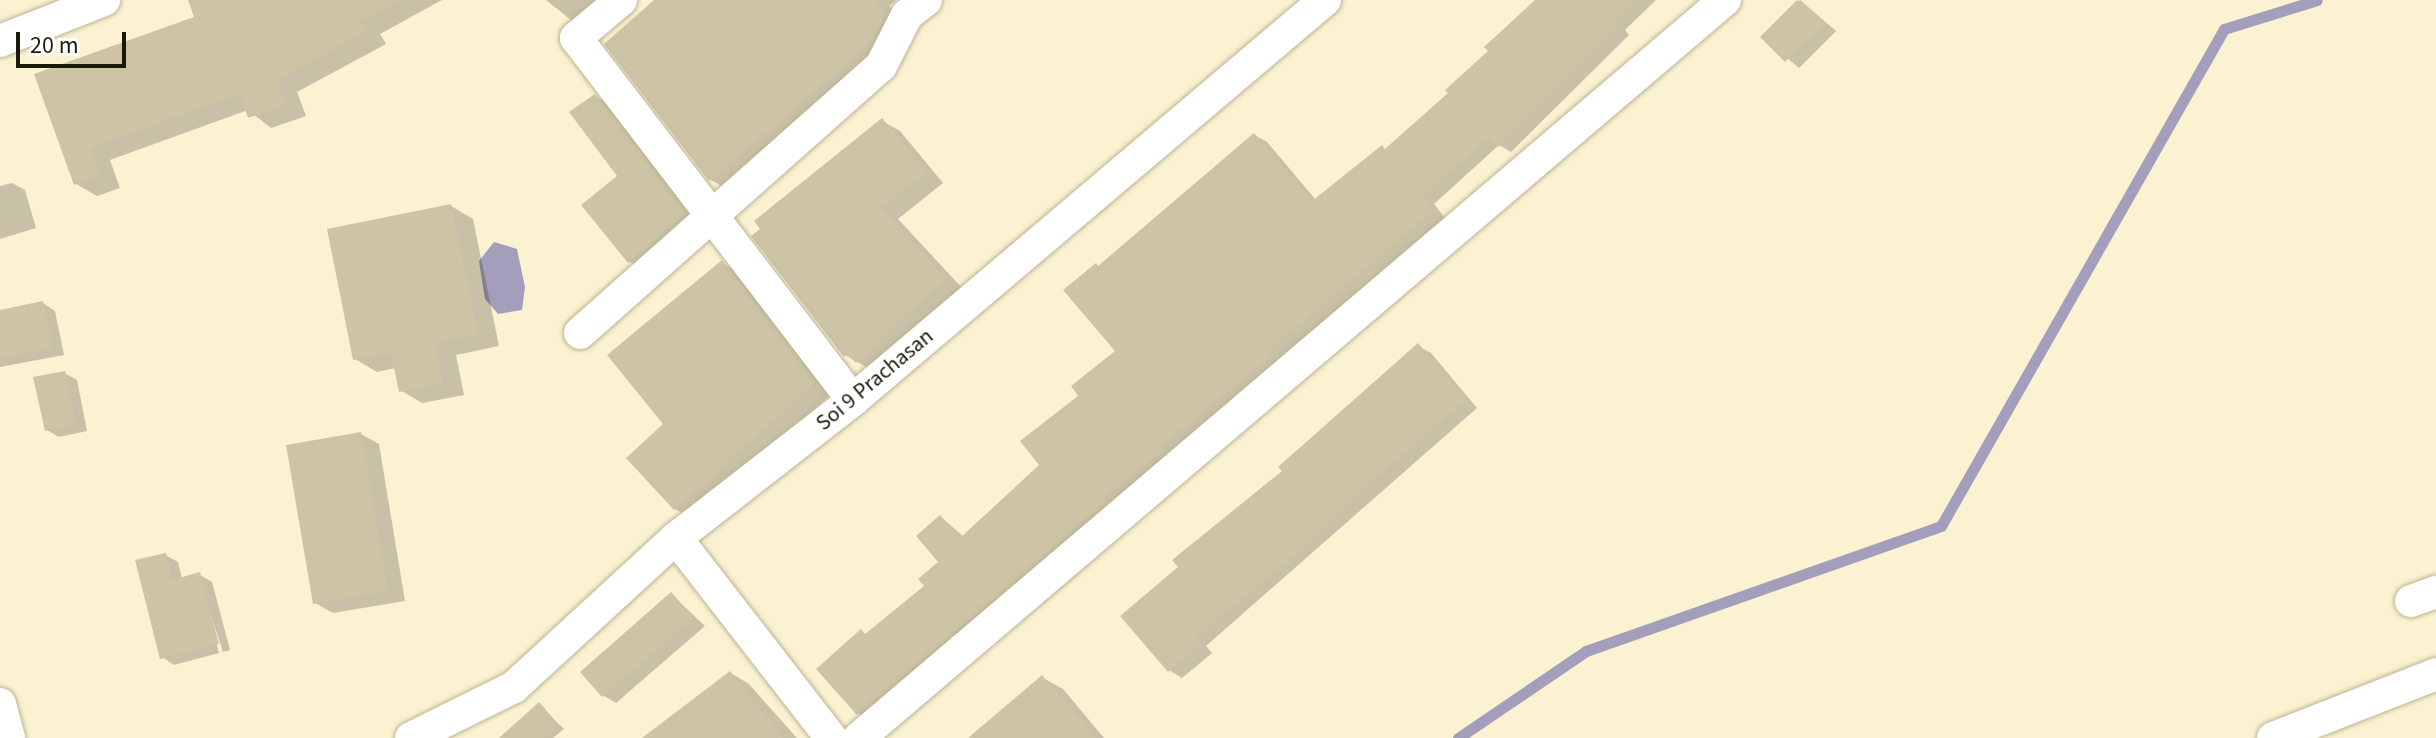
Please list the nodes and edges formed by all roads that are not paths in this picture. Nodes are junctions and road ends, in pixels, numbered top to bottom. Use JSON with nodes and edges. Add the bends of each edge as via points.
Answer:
{"nodes":[{"id":1,"x":104,"y":0,"type":"edge"},
{"id":2,"x":621,"y":0,"type":"edge"},
{"id":3,"x":926,"y":0,"type":"edge"},
{"id":4,"x":1325,"y":0,"type":"edge"},
{"id":5,"x":1725,"y":0,"type":"edge"},
{"id":6,"x":0,"y":41,"type":"edge"},
{"id":7,"x":712,"y":216,"type":"junction"},
{"id":8,"x":580,"y":333,"type":"dead end"},
{"id":9,"x":853,"y":400,"type":"junction"},
{"id":10,"x":676,"y":538,"type":"junction"},
{"id":11,"x":2436,"y":674,"type":"edge"},
{"id":12,"x":0,"y":704,"type":"edge"},
{"id":13,"x":9,"y":738,"type":"edge"},
{"id":14,"x":411,"y":738,"type":"edge"},
{"id":15,"x":831,"y":738,"type":"edge"},
{"id":16,"x":859,"y":738,"type":"edge"},
{"id":17,"x":2273,"y":738,"type":"edge"}],
"edges":[{"from":1,"to":6,"type":"street"},
{"from":2,"to":7,"type":"street","via":[[576,38]]},
{"from":3,"to":7,"type":"street","via":[[907,15],[881,66]]},
{"from":4,"to":9,"type":"street","name":"Soi 9 Prachasan"},
{"from":5,"to":16,"type":"street"},
{"from":7,"to":8,"type":"street"},
{"from":7,"to":9,"type":"street"},
{"from":9,"to":10,"type":"street","name":"Soi 9 Prachasan"},
{"from":10,"to":14,"type":"street","name":"Soi 9 Prachasan","via":[[514,687]]},
{"from":10,"to":15,"type":"street"},
{"from":11,"to":17,"type":"street"},
{"from":12,"to":13,"type":"street"}]}
